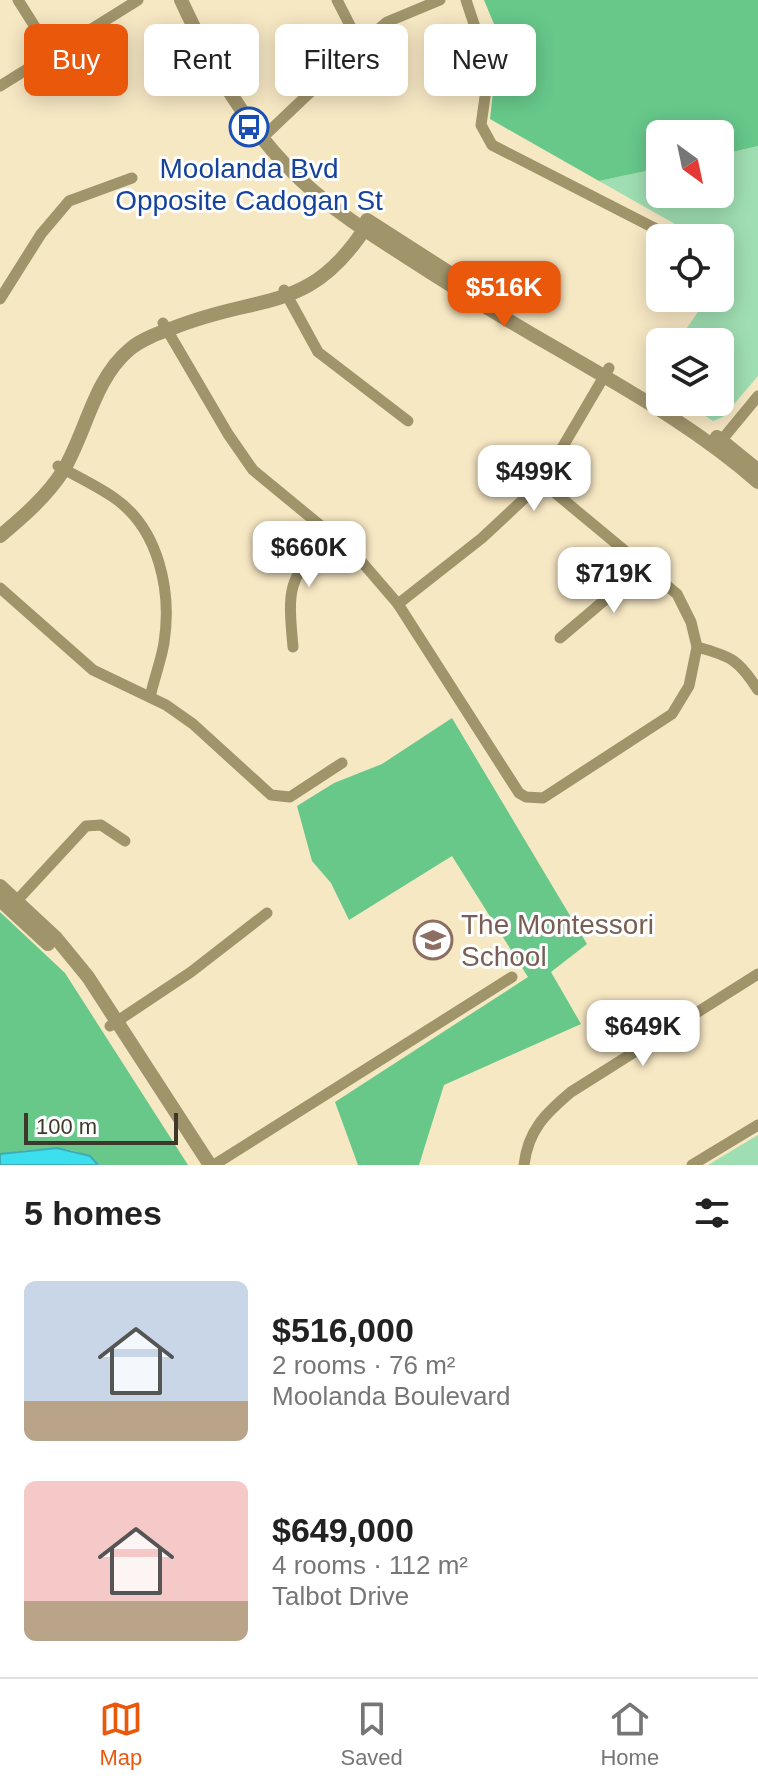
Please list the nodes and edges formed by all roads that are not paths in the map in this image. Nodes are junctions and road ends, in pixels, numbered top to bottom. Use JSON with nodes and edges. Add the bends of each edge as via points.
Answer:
{"nodes":[{"id":1,"x":18,"y":0,"type":"edge"},
{"id":2,"x":138,"y":0,"type":"edge"},
{"id":3,"x":181,"y":0,"type":"edge"},
{"id":4,"x":191,"y":0,"type":"edge"},
{"id":5,"x":337,"y":0,"type":"edge"},
{"id":6,"x":440,"y":0,"type":"edge"},
{"id":7,"x":466,"y":0,"type":"edge"},
{"id":8,"x":33,"y":24,"type":"edge"},
{"id":9,"x":98,"y":24,"type":"edge"},
{"id":10,"x":349,"y":24,"type":"edge"},
{"id":11,"x":385,"y":24,"type":"edge"},
{"id":12,"x":24,"y":70,"type":"edge"},
{"id":13,"x":0,"y":86,"type":"edge"},
{"id":14,"x":306,"y":96,"type":"edge"},
{"id":15,"x":265,"y":135,"type":"junction"},
{"id":16,"x":132,"y":178,"type":"dead end"},
{"id":17,"x":363,"y":224,"type":"junction"},
{"id":18,"x":646,"y":224,"type":"edge"},
{"id":19,"x":16,"y":274,"type":"junction"},
{"id":20,"x":0,"y":284,"type":"edge"},
{"id":21,"x":286,"y":293,"type":"junction"},
{"id":22,"x":0,"y":299,"type":"edge"},
{"id":23,"x":165,"y":327,"type":"junction"},
{"id":24,"x":606,"y":372,"type":"junction"},
{"id":25,"x":646,"y":393,"type":"edge"},
{"id":26,"x":758,"y":396,"type":"edge"},
{"id":27,"x":682,"y":416,"type":"edge"},
{"id":28,"x":408,"y":421,"type":"dead end"},
{"id":29,"x":718,"y":444,"type":"junction"},
{"id":30,"x":61,"y":468,"type":"junction"},
{"id":31,"x":758,"y":470,"type":"edge"},
{"id":32,"x":542,"y":482,"type":"junction"},
{"id":33,"x":758,"y":482,"type":"edge"},
{"id":34,"x":0,"y":528,"type":"edge"},
{"id":35,"x":327,"y":533,"type":"junction"},
{"id":36,"x":0,"y":536,"type":"edge"},
{"id":37,"x":641,"y":563,"type":"junction"},
{"id":38,"x":0,"y":588,"type":"edge"},
{"id":39,"x":398,"y":604,"type":"junction"},
{"id":40,"x":560,"y":638,"type":"dead end"},
{"id":41,"x":293,"y":647,"type":"dead end"},
{"id":42,"x":697,"y":647,"type":"junction"},
{"id":43,"x":758,"y":690,"type":"edge"},
{"id":44,"x":150,"y":697,"type":"junction"},
{"id":45,"x":342,"y":763,"type":"dead end"},
{"id":46,"x":125,"y":841,"type":"dead end"},
{"id":47,"x":0,"y":886,"type":"edge"},
{"id":48,"x":9,"y":903,"type":"edge"},
{"id":49,"x":267,"y":913,"type":"dead end"},
{"id":50,"x":758,"y":974,"type":"edge"},
{"id":51,"x":512,"y":977,"type":"dead end"},
{"id":52,"x":113,"y":1024,"type":"junction"},
{"id":53,"x":758,"y":1125,"type":"edge"},
{"id":54,"x":199,"y":1165,"type":"edge"},
{"id":55,"x":212,"y":1165,"type":"edge"},
{"id":56,"x":524,"y":1165,"type":"edge"},
{"id":57,"x":692,"y":1165,"type":"edge"}],
"edges":[{"from":1,"to":8,"type":"street"},
{"from":2,"to":9,"type":"street"},
{"from":3,"to":15,"type":"street","via":[[217,73]]},
{"from":4,"to":15,"type":"street"},
{"from":5,"to":10,"type":"street"},
{"from":6,"to":11,"type":"street"},
{"from":7,"to":18,"type":"street","via":[[489,69],[481,125],[492,145]]},
{"from":12,"to":13,"type":"street"},
{"from":14,"to":15,"type":"street"},
{"from":15,"to":17,"type":"street","via":[[301,181]]},
{"from":16,"to":19,"type":"street","via":[[69,201]]},
{"from":17,"to":21,"type":"street","via":[[324,277],[306,289]]},
{"from":17,"to":24,"type":"street","via":[[464,294]]},
{"from":19,"to":20,"type":"street"},
{"from":19,"to":22,"type":"street"},
{"from":21,"to":23,"type":"street"},
{"from":21,"to":28,"type":"street","via":[[318,352]]},
{"from":23,"to":30,"type":"street","via":[[134,338],[111,359],[92,387]]},
{"from":23,"to":35,"type":"street","via":[[253,470]]},
{"from":24,"to":25,"type":"street"},
{"from":24,"to":29,"type":"street"},
{"from":24,"to":32,"type":"street"},
{"from":26,"to":29,"type":"street"},
{"from":27,"to":29,"type":"street"},
{"from":29,"to":31,"type":"street"},
{"from":29,"to":33,"type":"street"},
{"from":30,"to":34,"type":"street"},
{"from":30,"to":36,"type":"street","via":[[38,502]]},
{"from":30,"to":44,"type":"street","via":[[115,498],[143,528],[156,553],[167,610]]},
{"from":32,"to":37,"type":"street"},
{"from":32,"to":39,"type":"street"},
{"from":35,"to":39,"type":"street","via":[[355,554]]},
{"from":35,"to":41,"type":"street","via":[[291,587]]},
{"from":37,"to":40,"type":"street"},
{"from":37,"to":42,"type":"street","via":[[677,594]]},
{"from":38,"to":44,"type":"street","via":[[93,670]]},
{"from":39,"to":42,"type":"street","via":[[519,793],[535,799],[672,714],[689,686]]},
{"from":42,"to":43,"type":"street","via":[[736,661]]},
{"from":44,"to":45,"type":"street","via":[[193,724],[271,795],[290,797]]},
{"from":46,"to":48,"type":"street","via":[[101,825],[86,826]]},
{"from":47,"to":48,"type":"street"},
{"from":48,"to":52,"type":"street","via":[[75,959]]},
{"from":49,"to":52,"type":"street"},
{"from":50,"to":56,"type":"street","via":[[571,1092],[546,1113]]},
{"from":51,"to":55,"type":"street"},
{"from":52,"to":54,"type":"street"},
{"from":52,"to":55,"type":"street"},
{"from":53,"to":57,"type":"street"}]}
